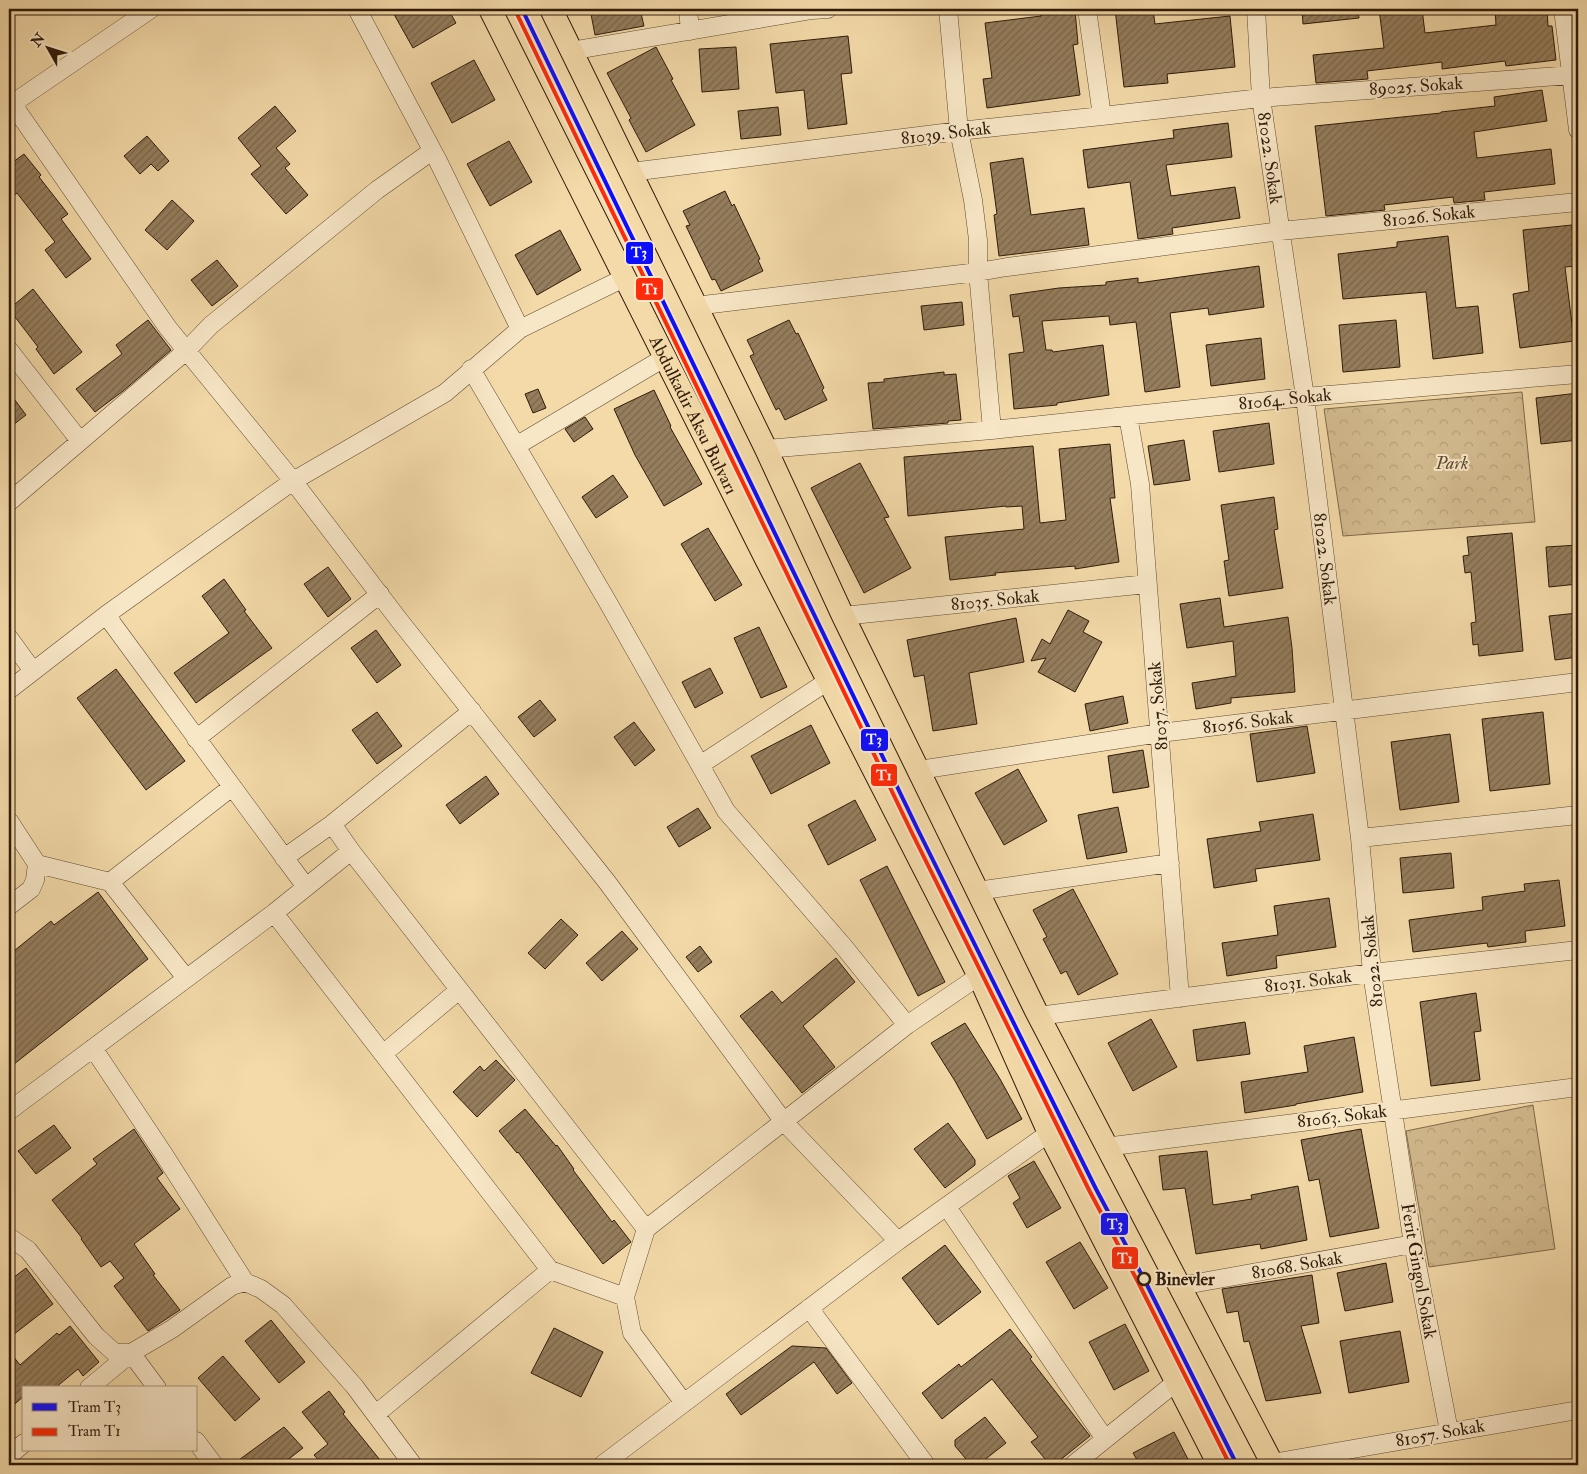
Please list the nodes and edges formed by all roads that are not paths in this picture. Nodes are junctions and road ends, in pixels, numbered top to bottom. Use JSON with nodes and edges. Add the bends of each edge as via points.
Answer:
{"nodes":[{"id":1,"x":150,"y":9,"type":"edge"},
{"id":2,"x":356,"y":9,"type":"edge"},
{"id":3,"x":490,"y":9,"type":"edge"},
{"id":4,"x":551,"y":9,"type":"edge"},
{"id":5,"x":688,"y":9,"type":"edge"},
{"id":6,"x":817,"y":9,"type":"edge"},
{"id":7,"x":948,"y":9,"type":"edge"},
{"id":8,"x":1088,"y":9,"type":"edge"},
{"id":9,"x":1256,"y":9,"type":"edge"},
{"id":10,"x":1563,"y":9,"type":"edge"},
{"id":11,"x":690,"y":31,"type":"junction"},
{"id":12,"x":570,"y":51,"type":"junction"},
{"id":13,"x":1572,"y":75,"type":"junction"},
{"id":14,"x":1261,"y":98,"type":"junction"},
{"id":15,"x":10,"y":103,"type":"edge"},
{"id":16,"x":1102,"y":116,"type":"junction"},
{"id":17,"x":959,"y":130,"type":"junction"},
{"id":18,"x":1578,"y":130,"type":"edge"},
{"id":19,"x":432,"y":151,"type":"junction"},
{"id":20,"x":631,"y":172,"type":"junction"},
{"id":21,"x":1578,"y":202,"type":"edge"},
{"id":22,"x":1280,"y":231,"type":"junction"},
{"id":23,"x":978,"y":272,"type":"junction"},
{"id":24,"x":624,"y":278,"type":"junction"},
{"id":25,"x":695,"y":306,"type":"junction"},
{"id":26,"x":520,"y":329,"type":"junction"},
{"id":27,"x":9,"y":350,"type":"edge"},
{"id":28,"x":186,"y":351,"type":"junction"},
{"id":29,"x":664,"y":358,"type":"junction"},
{"id":30,"x":471,"y":369,"type":"junction"},
{"id":31,"x":1578,"y":374,"type":"edge"},
{"id":32,"x":1304,"y":397,"type":"junction"},
{"id":33,"x":1128,"y":416,"type":"junction"},
{"id":34,"x":992,"y":430,"type":"junction"},
{"id":35,"x":80,"y":440,"type":"junction"},
{"id":36,"x":516,"y":446,"type":"junction"},
{"id":37,"x":766,"y":449,"type":"junction"},
{"id":38,"x":293,"y":481,"type":"junction"},
{"id":39,"x":9,"y":500,"type":"edge"},
{"id":40,"x":1147,"y":584,"type":"junction"},
{"id":41,"x":380,"y":594,"type":"junction"},
{"id":42,"x":106,"y":615,"type":"junction"},
{"id":43,"x":843,"y":616,"type":"junction"},
{"id":44,"x":9,"y":638,"type":"edge"},
{"id":45,"x":34,"y":671,"type":"junction"},
{"id":46,"x":828,"y":681,"type":"junction"},
{"id":47,"x":1578,"y":682,"type":"edge"},
{"id":48,"x":9,"y":690,"type":"edge"},
{"id":49,"x":472,"y":711,"type":"junction"},
{"id":50,"x":1343,"y":711,"type":"junction"},
{"id":51,"x":1160,"y":733,"type":"junction"},
{"id":52,"x":196,"y":739,"type":"junction"},
{"id":53,"x":700,"y":765,"type":"junction"},
{"id":54,"x":919,"y":770,"type":"junction"},
{"id":55,"x":232,"y":787,"type":"junction"},
{"id":56,"x":1578,"y":815,"type":"edge"},
{"id":57,"x":9,"y":822,"type":"edge"},
{"id":58,"x":332,"y":824,"type":"junction"},
{"id":59,"x":1360,"y":838,"type":"junction"},
{"id":60,"x":351,"y":851,"type":"junction"},
{"id":61,"x":284,"y":858,"type":"junction"},
{"id":62,"x":1170,"y":863,"type":"junction"},
{"id":63,"x":37,"y":864,"type":"junction"},
{"id":64,"x":110,"y":882,"type":"junction"},
{"id":65,"x":306,"y":887,"type":"junction"},
{"id":66,"x":977,"y":891,"type":"junction"},
{"id":67,"x":9,"y":906,"type":"edge"},
{"id":68,"x":274,"y":913,"type":"junction"},
{"id":69,"x":1578,"y":950,"type":"edge"},
{"id":70,"x":1372,"y":973,"type":"junction"},
{"id":71,"x":979,"y":976,"type":"junction"},
{"id":72,"x":186,"y":978,"type":"junction"},
{"id":73,"x":459,"y":990,"type":"junction"},
{"id":74,"x":1180,"y":998,"type":"junction"},
{"id":75,"x":1038,"y":1016,"type":"junction"},
{"id":76,"x":907,"y":1025,"type":"junction"},
{"id":77,"x":93,"y":1048,"type":"junction"},
{"id":78,"x":383,"y":1054,"type":"junction"},
{"id":79,"x":1578,"y":1087,"type":"edge"},
{"id":80,"x":1392,"y":1110,"type":"junction"},
{"id":81,"x":9,"y":1111,"type":"edge"},
{"id":82,"x":784,"y":1122,"type":"junction"},
{"id":83,"x":1049,"y":1134,"type":"junction"},
{"id":84,"x":1105,"y":1147,"type":"junction"},
{"id":85,"x":947,"y":1207,"type":"junction"},
{"id":86,"x":646,"y":1229,"type":"junction"},
{"id":87,"x":9,"y":1237,"type":"edge"},
{"id":88,"x":898,"y":1241,"type":"junction"},
{"id":89,"x":1414,"y":1244,"type":"junction"},
{"id":90,"x":550,"y":1270,"type":"junction"},
{"id":91,"x":245,"y":1282,"type":"junction"},
{"id":92,"x":1180,"y":1286,"type":"junction"},
{"id":93,"x":625,"y":1297,"type":"junction"},
{"id":94,"x":809,"y":1308,"type":"junction"},
{"id":95,"x":131,"y":1353,"type":"junction"},
{"id":96,"x":1175,"y":1383,"type":"junction"},
{"id":97,"x":92,"y":1386,"type":"edge"},
{"id":98,"x":156,"y":1386,"type":"edge"},
{"id":99,"x":684,"y":1403,"type":"junction"},
{"id":100,"x":1578,"y":1410,"type":"edge"},
{"id":101,"x":376,"y":1414,"type":"junction"},
{"id":102,"x":1449,"y":1431,"type":"junction"},
{"id":103,"x":1105,"y":1439,"type":"junction"},
{"id":104,"x":198,"y":1444,"type":"edge"},
{"id":105,"x":22,"y":1445,"type":"edge"},
{"id":106,"x":9,"y":1456,"type":"edge"},
{"id":107,"x":1272,"y":1464,"type":"edge"},
{"id":108,"x":214,"y":1465,"type":"edge"},
{"id":109,"x":413,"y":1465,"type":"edge"},
{"id":110,"x":602,"y":1465,"type":"edge"},
{"id":111,"x":926,"y":1465,"type":"edge"},
{"id":112,"x":1074,"y":1465,"type":"edge"},
{"id":113,"x":1219,"y":1465,"type":"edge"}],
"edges":[{"from":1,"to":15,"type":"street"},
{"from":2,"to":19,"type":"street"},
{"from":3,"to":24,"type":"main road","name":"Abdulkadir Aksu Bulvarı"},
{"from":4,"to":12,"type":"main road"},
{"from":5,"to":11,"type":"street"},
{"from":6,"to":11,"type":"street"},
{"from":7,"to":17,"type":"street"},
{"from":8,"to":16,"type":"street"},
{"from":9,"to":14,"type":"street","name":"81022. Sokak"},
{"from":10,"to":13,"type":"street"},
{"from":11,"to":12,"type":"street"},
{"from":12,"to":20,"type":"main road"},
{"from":13,"to":14,"type":"street","name":"89025. Sokak"},
{"from":13,"to":18,"type":"street"},
{"from":14,"to":16,"type":"street","name":"81039. Sokak"},
{"from":14,"to":22,"type":"street","name":"81022. Sokak"},
{"from":15,"to":28,"type":"street"},
{"from":16,"to":17,"type":"street","name":"81039. Sokak"},
{"from":17,"to":20,"type":"street","name":"81039. Sokak"},
{"from":17,"to":23,"type":"street","via":[[974,200]]},
{"from":19,"to":26,"type":"street"},
{"from":19,"to":28,"type":"street","via":[[377,190],[211,324]]},
{"from":20,"to":25,"type":"main road"},
{"from":21,"to":22,"type":"street","name":"81026. Sokak"},
{"from":22,"to":23,"type":"street"},
{"from":22,"to":32,"type":"street","name":"81022. Sokak"},
{"from":23,"to":25,"type":"street"},
{"from":23,"to":34,"type":"street"},
{"from":24,"to":26,"type":"street"},
{"from":24,"to":29,"type":"main road","name":"Abdulkadir Aksu Bulvarı"},
{"from":25,"to":37,"type":"main road"},
{"from":26,"to":30,"type":"street"},
{"from":27,"to":35,"type":"street"},
{"from":28,"to":35,"type":"street"},
{"from":28,"to":38,"type":"street"},
{"from":29,"to":36,"type":"street"},
{"from":29,"to":46,"type":"main road","name":"Abdulkadir Aksu Bulvarı"},
{"from":30,"to":36,"type":"street"},
{"from":30,"to":38,"type":"street","via":[[445,393]]},
{"from":31,"to":32,"type":"street","name":"81064. Sokak"},
{"from":32,"to":33,"type":"street","name":"81064. Sokak"},
{"from":32,"to":50,"type":"street","name":"81022. Sokak"},
{"from":33,"to":34,"type":"street","name":"81064. Sokak"},
{"from":33,"to":40,"type":"street","name":"81037. Sokak","via":[[1140,484]]},
{"from":34,"to":37,"type":"street","name":"81064. Sokak"},
{"from":35,"to":39,"type":"street"},
{"from":36,"to":53,"type":"street"},
{"from":37,"to":43,"type":"main road"},
{"from":38,"to":41,"type":"street"},
{"from":38,"to":42,"type":"street"},
{"from":40,"to":43,"type":"street","name":"81035. Sokak"},
{"from":40,"to":51,"type":"street","name":"81037. Sokak"},
{"from":41,"to":49,"type":"street"},
{"from":41,"to":52,"type":"street"},
{"from":42,"to":45,"type":"street"},
{"from":42,"to":52,"type":"street"},
{"from":43,"to":54,"type":"main road"},
{"from":44,"to":45,"type":"street"},
{"from":45,"to":48,"type":"street"},
{"from":46,"to":53,"type":"street"},
{"from":46,"to":71,"type":"main road","name":"Abdulkadir Aksu Bulvarı"},
{"from":47,"to":50,"type":"street","name":"81056. Sokak"},
{"from":49,"to":58,"type":"street"},
{"from":49,"to":82,"type":"street","via":[[607,882]]},
{"from":50,"to":51,"type":"street","name":"81056. Sokak"},
{"from":50,"to":59,"type":"street","name":"81022. Sokak"},
{"from":51,"to":54,"type":"street","name":"81056. Sokak"},
{"from":51,"to":62,"type":"street","name":"81037. Sokak"},
{"from":52,"to":55,"type":"street"},
{"from":53,"to":76,"type":"street","via":[[726,811]]},
{"from":54,"to":66,"type":"main road"},
{"from":55,"to":61,"type":"street"},
{"from":55,"to":64,"type":"street"},
{"from":56,"to":59,"type":"street"},
{"from":57,"to":63,"type":"street"},
{"from":58,"to":60,"type":"street"},
{"from":58,"to":61,"type":"street"},
{"from":59,"to":70,"type":"street","name":"81022. Sokak"},
{"from":60,"to":65,"type":"street"},
{"from":60,"to":73,"type":"street"},
{"from":61,"to":65,"type":"street"},
{"from":62,"to":66,"type":"street"},
{"from":62,"to":74,"type":"street","name":"81037. Sokak"},
{"from":63,"to":64,"type":"street"},
{"from":63,"to":67,"type":"street","via":[[31,889]]},
{"from":64,"to":72,"type":"street"},
{"from":65,"to":68,"type":"street"},
{"from":66,"to":75,"type":"main road"},
{"from":68,"to":72,"type":"street"},
{"from":68,"to":78,"type":"street"},
{"from":69,"to":70,"type":"street","name":"81031. Sokak"},
{"from":70,"to":74,"type":"street","name":"81031. Sokak"},
{"from":70,"to":80,"type":"street","name":"81022. Sokak"},
{"from":71,"to":76,"type":"street"},
{"from":71,"to":83,"type":"main road","name":"Abdulkadir Aksu Bulvarı"},
{"from":72,"to":77,"type":"street"},
{"from":73,"to":78,"type":"street"},
{"from":73,"to":86,"type":"street"},
{"from":74,"to":75,"type":"street","name":"81031. Sokak"},
{"from":75,"to":84,"type":"main road"},
{"from":76,"to":82,"type":"street"},
{"from":77,"to":81,"type":"street"},
{"from":77,"to":91,"type":"street"},
{"from":78,"to":90,"type":"street"},
{"from":79,"to":80,"type":"street","name":"81063. Sokak"},
{"from":80,"to":84,"type":"street","name":"81063. Sokak"},
{"from":80,"to":89,"type":"street","name":"Ferit Gingol Sokak"},
{"from":82,"to":86,"type":"street"},
{"from":82,"to":88,"type":"street"},
{"from":83,"to":85,"type":"street"},
{"from":83,"to":96,"type":"main road","name":"Abdulkadir Aksu Bulvarı"},
{"from":84,"to":92,"type":"main road"},
{"from":85,"to":88,"type":"street"},
{"from":85,"to":103,"type":"street"},
{"from":86,"to":93,"type":"street"},
{"from":87,"to":95,"type":"street","via":[[28,1250],[105,1345],[115,1353]]},
{"from":88,"to":94,"type":"street"},
{"from":89,"to":92,"type":"street","name":"81068. Sokak"},
{"from":89,"to":102,"type":"street","name":"Ferit Gingol Sokak"},
{"from":90,"to":93,"type":"street"},
{"from":90,"to":101,"type":"street"},
{"from":91,"to":95,"type":"street","via":[[215,1296],[172,1329]]},
{"from":91,"to":101,"type":"street","via":[[283,1305]]},
{"from":92,"to":107,"type":"main road"},
{"from":93,"to":99,"type":"street","via":[[632,1333]]},
{"from":94,"to":99,"type":"street"},
{"from":94,"to":111,"type":"street"},
{"from":95,"to":97,"type":"street"},
{"from":95,"to":98,"type":"street"},
{"from":96,"to":103,"type":"street"},
{"from":96,"to":113,"type":"main road","name":"Abdulkadir Aksu Bulvarı"},
{"from":99,"to":110,"type":"street"},
{"from":100,"to":102,"type":"street","name":"81057. Sokak"},
{"from":101,"to":109,"type":"street"},
{"from":102,"to":107,"type":"street","name":"81057. Sokak"},
{"from":103,"to":112,"type":"street"},
{"from":104,"to":108,"type":"street"},
{"from":105,"to":106,"type":"street"}]}
